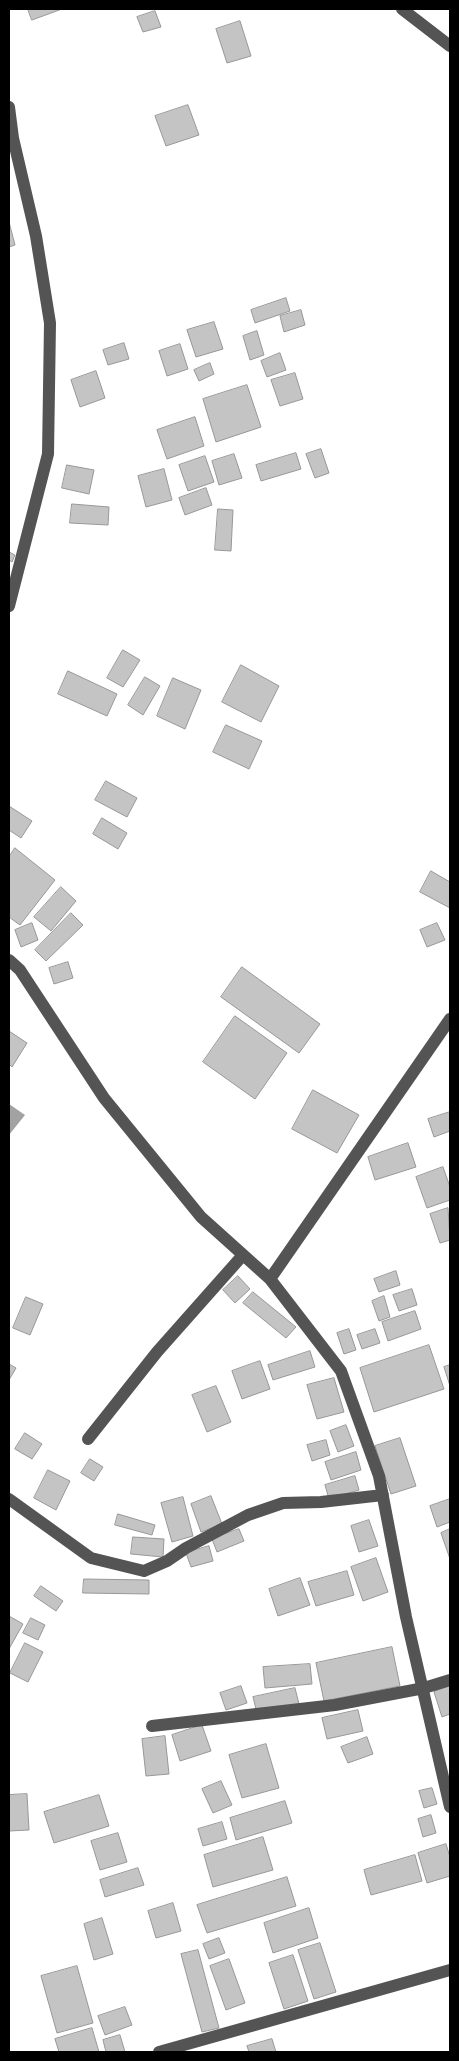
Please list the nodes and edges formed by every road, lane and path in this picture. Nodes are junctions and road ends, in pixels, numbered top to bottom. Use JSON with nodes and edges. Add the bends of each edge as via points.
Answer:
{"nodes":[{"id":1,"x":402,"y":9,"type":"edge"},
{"id":2,"x":450,"y":46,"type":"edge"},
{"id":3,"x":9,"y":107,"type":"edge"},
{"id":4,"x":9,"y":606,"type":"edge"},
{"id":5,"x":9,"y":960,"type":"edge"},
{"id":6,"x":450,"y":1019,"type":"edge"},
{"id":7,"x":243,"y":1255,"type":"junction"},
{"id":8,"x":270,"y":1280,"type":"junction"},
{"id":9,"x":88,"y":1439,"type":"dead end"},
{"id":10,"x":383,"y":1495,"type":"junction"},
{"id":11,"x":9,"y":1499,"type":"edge"},
{"id":12,"x":450,"y":1680,"type":"edge"},
{"id":13,"x":424,"y":1688,"type":"junction"},
{"id":14,"x":152,"y":1726,"type":"dead end"},
{"id":15,"x":450,"y":1807,"type":"edge"},
{"id":16,"x":450,"y":1970,"type":"edge"},
{"id":17,"x":159,"y":2052,"type":"edge"}],
"edges":[{"from":1,"to":2,"type":"street"},
{"from":3,"to":4,"type":"street","via":[[50,323],[48,454]]},
{"from":5,"to":7,"type":"street","via":[[20,970],[104,1098],[201,1217]]},
{"from":6,"to":8,"type":"street"},
{"from":7,"to":8,"type":"street"},
{"from":7,"to":9,"type":"street","via":[[158,1352]]},
{"from":8,"to":10,"type":"street","via":[[341,1371],[380,1476]]},
{"from":10,"to":11,"type":"street","via":[[283,1503],[248,1515],[144,1571],[91,1558]]},
{"from":10,"to":13,"type":"street","via":[[406,1617]]},
{"from":12,"to":13,"type":"street"},
{"from":13,"to":14,"type":"street","via":[[335,1705]]},
{"from":13,"to":15,"type":"street"},
{"from":16,"to":17,"type":"street"}]}
